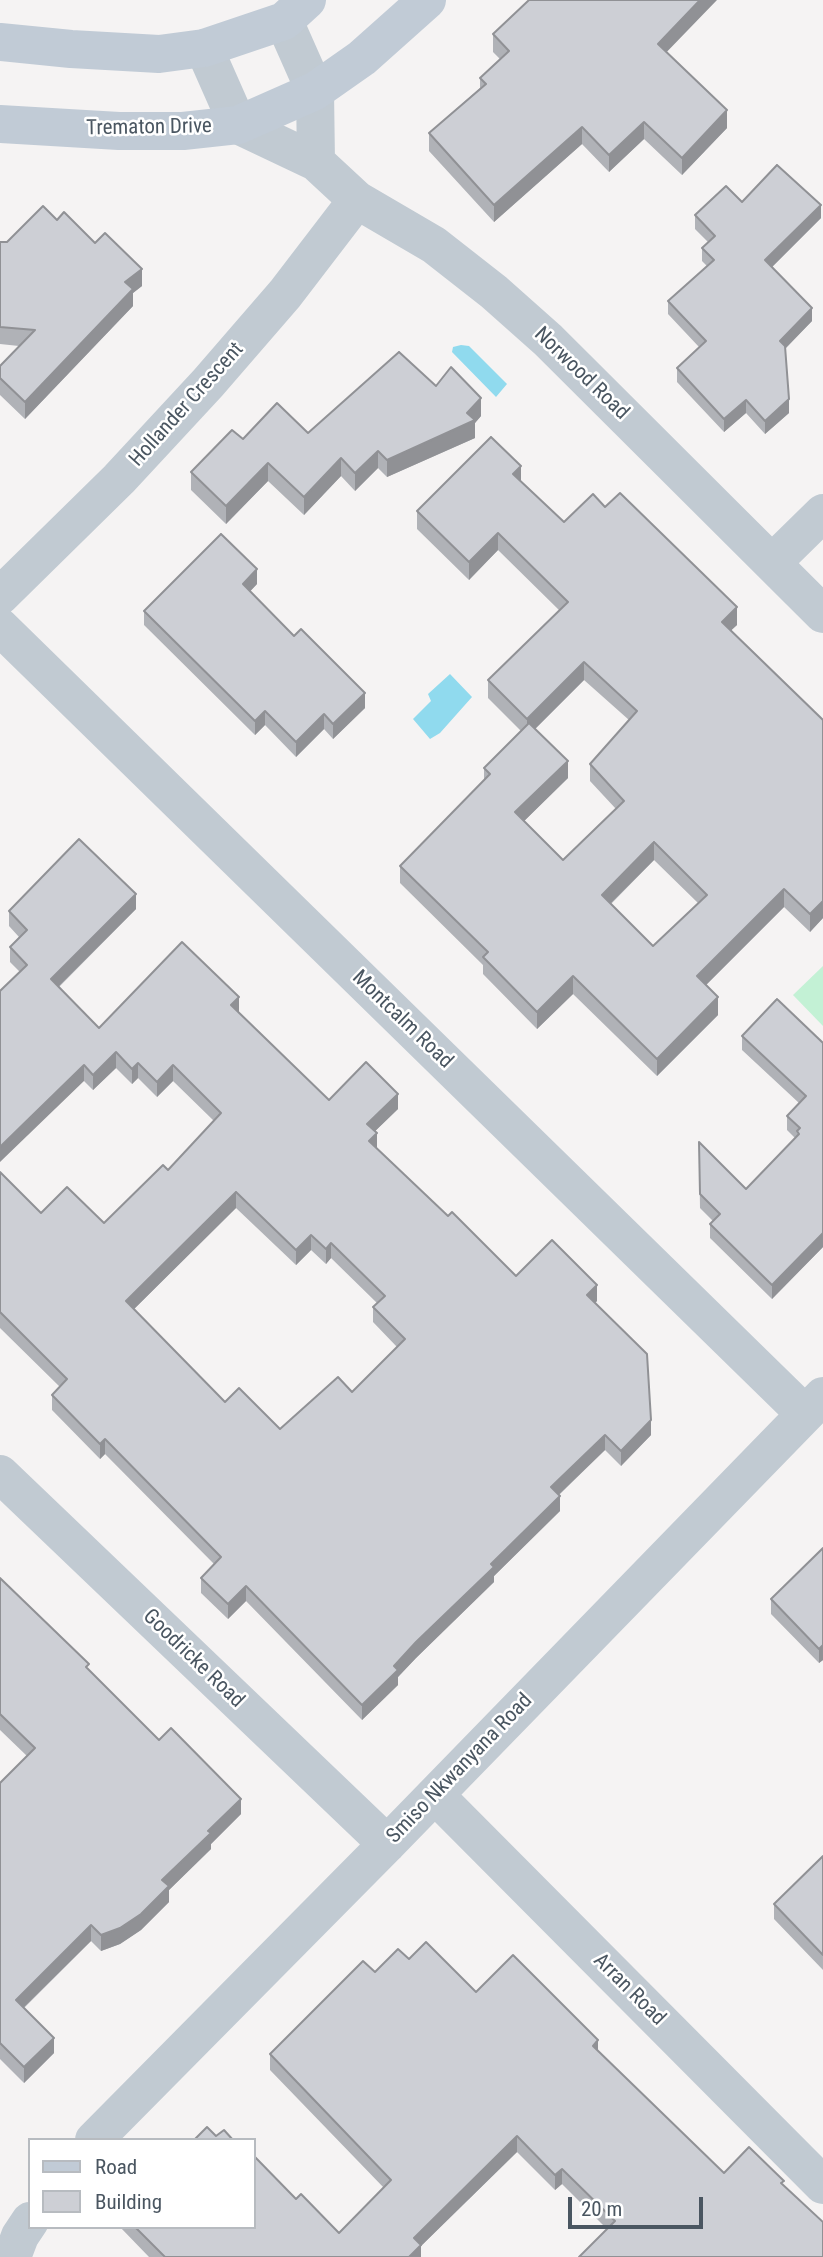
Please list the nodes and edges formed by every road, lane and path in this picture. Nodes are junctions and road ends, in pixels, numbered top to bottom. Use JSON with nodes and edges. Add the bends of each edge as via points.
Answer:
{"nodes":[{"id":1,"x":426,"y":0,"type":"edge"},
{"id":2,"x":295,"y":11,"type":"edge"},
{"id":3,"x":0,"y":42,"type":"edge"},
{"id":4,"x":204,"y":48,"type":"junction"},
{"id":5,"x":315,"y":90,"type":"junction"},
{"id":6,"x":0,"y":124,"type":"edge"},
{"id":7,"x":238,"y":125,"type":"junction"},
{"id":8,"x":316,"y":162,"type":"junction"},
{"id":9,"x":357,"y":200,"type":"junction"},
{"id":10,"x":823,"y":513,"type":"edge"},
{"id":11,"x":772,"y":563,"type":"junction"},
{"id":12,"x":0,"y":596,"type":"edge"},
{"id":13,"x":823,"y":614,"type":"edge"},
{"id":14,"x":0,"y":627,"type":"edge"},
{"id":15,"x":814,"y":1405,"type":"edge"},
{"id":16,"x":0,"y":1474,"type":"edge"},
{"id":17,"x":435,"y":1795,"type":"junction"},
{"id":18,"x":387,"y":1844,"type":"junction"},
{"id":19,"x":96,"y":2138,"type":"edge"},
{"id":20,"x":823,"y":2185,"type":"edge"},
{"id":21,"x":28,"y":2224,"type":"edge"},
{"id":22,"x":12,"y":2257,"type":"edge"}],
"edges":[{"from":1,"to":5,"type":"street","name":"Trematon Drive","via":[[362,58]]},
{"from":2,"to":4,"type":"street"},
{"from":2,"to":5,"type":"street"},
{"from":3,"to":4,"type":"street","via":[[159,54]]},
{"from":4,"to":7,"type":"street"},
{"from":5,"to":7,"type":"street","name":"Trematon Drive"},
{"from":5,"to":8,"type":"street"},
{"from":6,"to":7,"type":"street","name":"Trematon Drive","via":[[145,131]]},
{"from":7,"to":8,"type":"street","name":"Norwood Road"},
{"from":8,"to":9,"type":"street","name":"Norwood Road"},
{"from":9,"to":11,"type":"street","name":"Norwood Road","via":[[433,245],[494,292]]},
{"from":9,"to":12,"type":"street","name":"Hollander Crescent","via":[[285,294],[208,383]]},
{"from":10,"to":11,"type":"street"},
{"from":11,"to":13,"type":"street","name":"Norwood Road"},
{"from":14,"to":15,"type":"street","name":"Montcalm Road"},
{"from":15,"to":17,"type":"street","name":"Smiso Nkwanyana Road"},
{"from":16,"to":18,"type":"street","name":"Goodricke Road"},
{"from":17,"to":18,"type":"street","name":"Smiso Nkwanyana Road"},
{"from":17,"to":20,"type":"street","name":"Arran Road"},
{"from":18,"to":19,"type":"street","name":"Smiso Nkwanyana Road"},
{"from":21,"to":22,"type":"street"}]}
